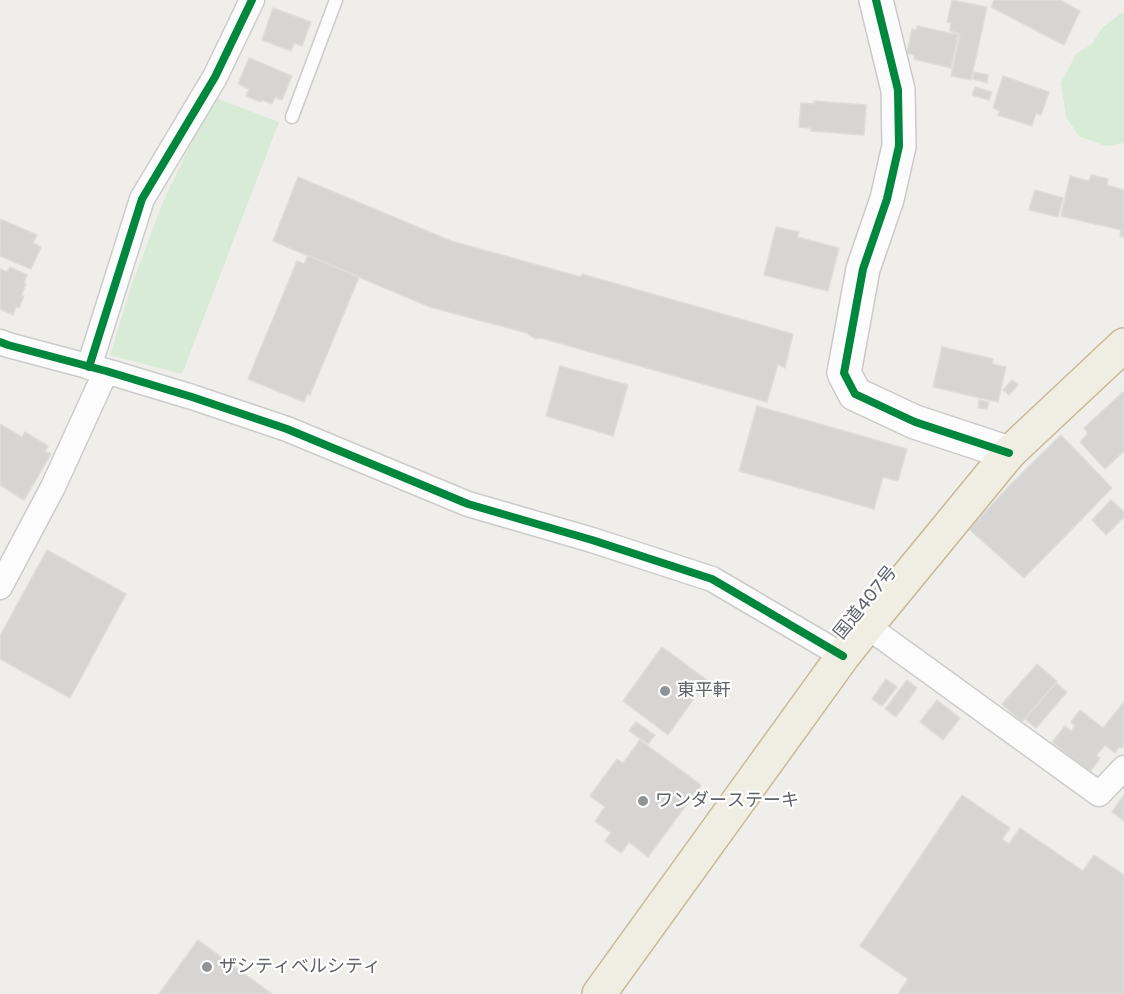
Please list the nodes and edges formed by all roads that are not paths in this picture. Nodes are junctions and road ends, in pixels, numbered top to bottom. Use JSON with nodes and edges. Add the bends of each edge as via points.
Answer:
{"nodes":[{"id":1,"x":252,"y":0,"type":"edge"},
{"id":2,"x":336,"y":0,"type":"edge"},
{"id":3,"x":876,"y":0,"type":"edge"},
{"id":4,"x":292,"y":117,"type":"dead end"},
{"id":5,"x":0,"y":342,"type":"edge"},
{"id":6,"x":1124,"y":345,"type":"edge"},
{"id":7,"x":97,"y":369,"type":"junction"},
{"id":8,"x":1009,"y":453,"type":"junction"},
{"id":9,"x":0,"y":587,"type":"edge"},
{"id":10,"x":867,"y":626,"type":"junction"},
{"id":11,"x":843,"y":656,"type":"junction"},
{"id":12,"x":1124,"y":768,"type":"edge"},
{"id":13,"x":599,"y":994,"type":"edge"}],
"edges":[{"from":1,"to":7,"type":"street","via":[[214,77],[142,199]]},
{"from":2,"to":4,"type":"lane"},
{"from":3,"to":8,"type":"street","via":[[898,90],[899,146],[887,199],[863,269],[844,373],[855,393],[915,422]]},
{"from":5,"to":7,"type":"street"},
{"from":6,"to":8,"type":"highway","name":"国道407号"},
{"from":7,"to":9,"type":"street","via":[[53,487]]},
{"from":7,"to":11,"type":"street","via":[[288,429],[468,504],[712,579]]},
{"from":8,"to":10,"type":"highway","name":"国道407号"},
{"from":10,"to":11,"type":"highway","name":"国道407号"},
{"from":10,"to":12,"type":"street","via":[[1099,794]]},
{"from":11,"to":13,"type":"highway","name":"国道407号"}]}
